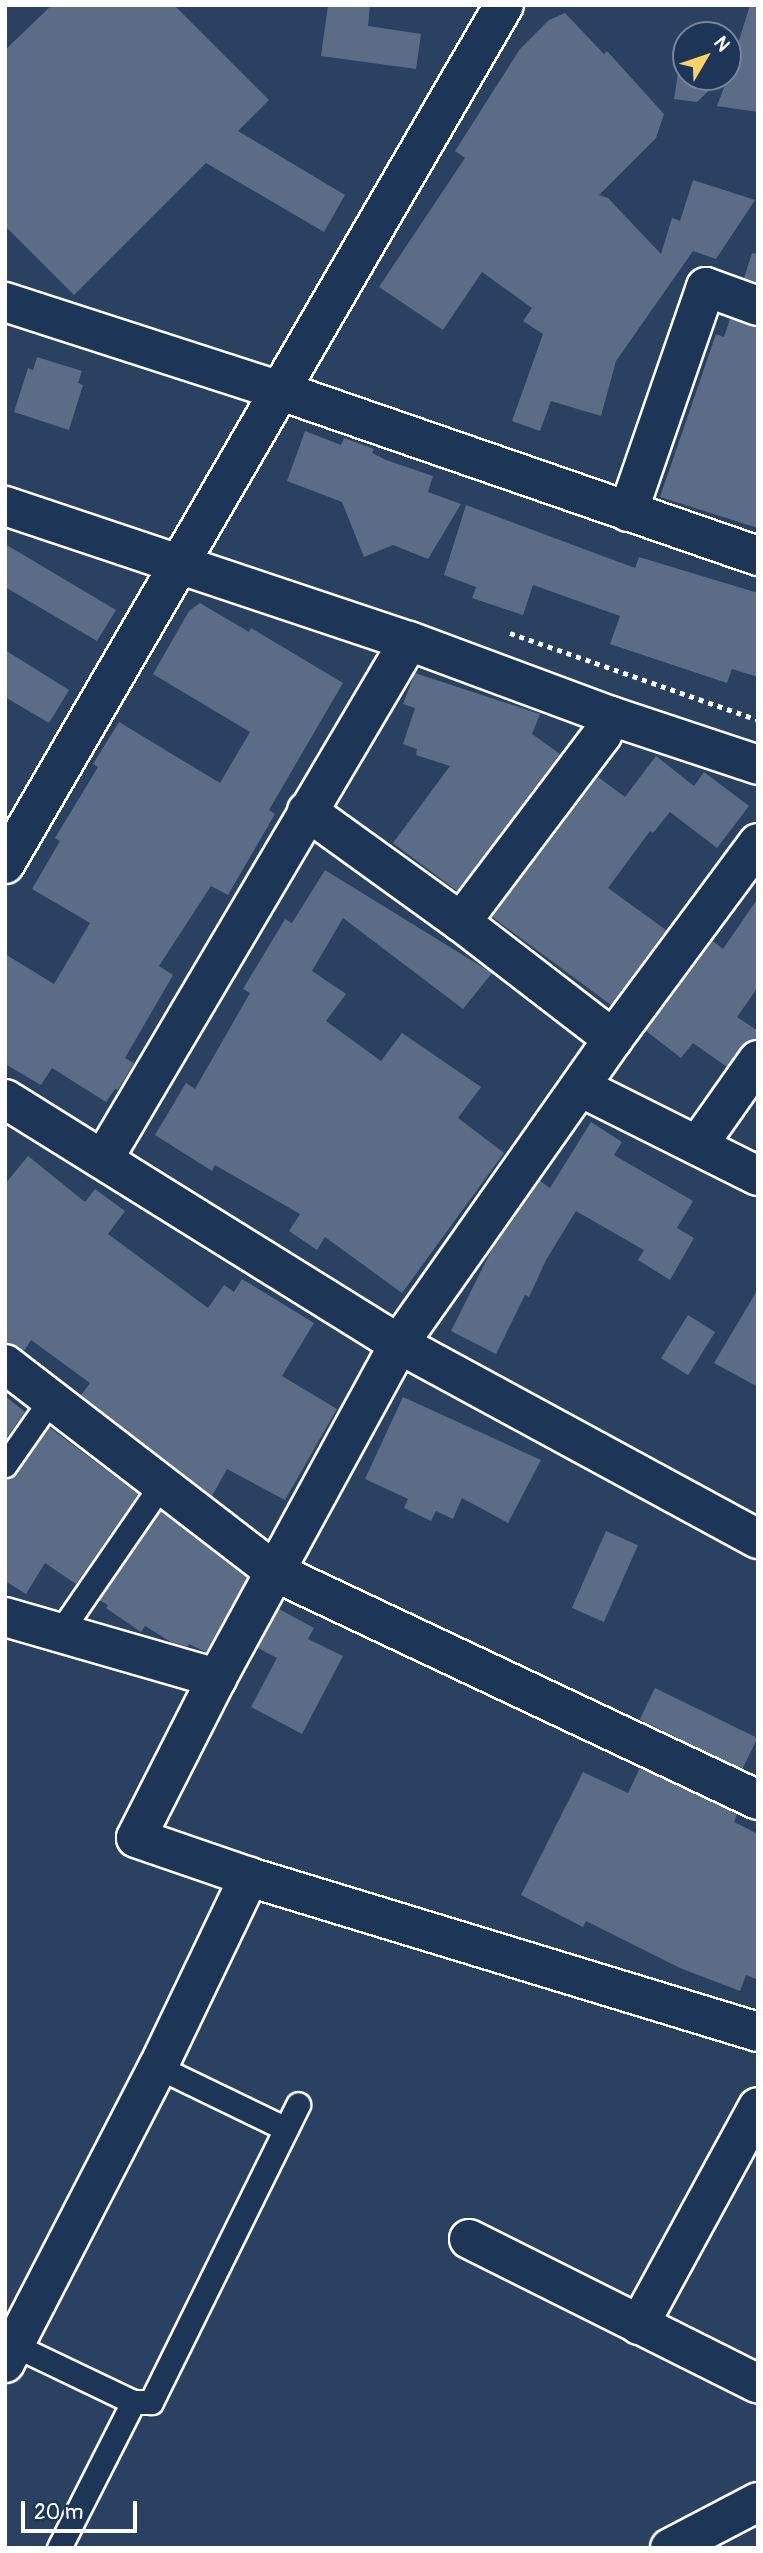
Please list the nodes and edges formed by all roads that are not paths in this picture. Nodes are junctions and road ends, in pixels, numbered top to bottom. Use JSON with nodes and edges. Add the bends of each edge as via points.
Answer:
{"nodes":[{"id":1,"x":504,"y":5,"type":"edge"},
{"id":2,"x":5,"y":302,"type":"edge"},
{"id":3,"x":758,"y":306,"type":"edge"},
{"id":4,"x":281,"y":391,"type":"junction"},
{"id":5,"x":5,"y":506,"type":"edge"},
{"id":6,"x":628,"y":512,"type":"junction"},
{"id":7,"x":758,"y":556,"type":"edge"},
{"id":8,"x":180,"y":567,"type":"junction"},
{"id":9,"x":409,"y":641,"type":"junction"},
{"id":10,"x":611,"y":716,"type":"junction"},
{"id":11,"x":758,"y":765,"type":"edge"},
{"id":12,"x":307,"y":811,"type":"junction"},
{"id":13,"x":758,"y":843,"type":"edge"},
{"id":14,"x":5,"y":864,"type":"edge"},
{"id":15,"x":461,"y":922,"type":"junction"},
{"id":16,"x":613,"y":1039,"type":"junction"},
{"id":17,"x":758,"y":1060,"type":"edge"},
{"id":18,"x":580,"y":1087,"type":"junction"},
{"id":19,"x":5,"y":1099,"type":"edge"},
{"id":20,"x":698,"y":1145,"type":"junction"},
{"id":21,"x":104,"y":1158,"type":"junction"},
{"id":22,"x":758,"y":1176,"type":"edge"},
{"id":23,"x":399,"y":1344,"type":"junction"},
{"id":24,"x":5,"y":1364,"type":"edge"},
{"id":25,"x":51,"y":1399,"type":"junction"},
{"id":26,"x":5,"y":1465,"type":"edge"},
{"id":27,"x":162,"y":1485,"type":"junction"},
{"id":28,"x":758,"y":1539,"type":"edge"},
{"id":29,"x":275,"y":1572,"type":"junction"},
{"id":30,"x":5,"y":1618,"type":"edge"},
{"id":31,"x":58,"y":1635,"type":"junction"},
{"id":32,"x":217,"y":1678,"type":"junction"},
{"id":33,"x":758,"y":1800,"type":"edge"},
{"id":34,"x":249,"y":1877,"type":"junction"},
{"id":35,"x":758,"y":2032,"type":"edge"},
{"id":36,"x":158,"y":2067,"type":"junction"},
{"id":37,"x":298,"y":2104,"type":"dead end"},
{"id":38,"x":758,"y":2106,"type":"edge"},
{"id":39,"x":286,"y":2129,"type":"junction"},
{"id":40,"x":469,"y":2239,"type":"dead end"},
{"id":41,"x":639,"y":2325,"type":"junction"},
{"id":42,"x":11,"y":2355,"type":"edge"},
{"id":43,"x":758,"y":2384,"type":"edge"},
{"id":44,"x":133,"y":2402,"type":"junction"},
{"id":45,"x":758,"y":2502,"type":"edge"},
{"id":46,"x":59,"y":2548,"type":"edge"},
{"id":47,"x":670,"y":2548,"type":"edge"}],
"edges":[{"from":1,"to":4,"type":"street"},
{"from":2,"to":4,"type":"street"},
{"from":3,"to":6,"type":"street","via":[[706,287]]},
{"from":4,"to":6,"type":"street"},
{"from":4,"to":8,"type":"street"},
{"from":5,"to":8,"type":"street"},
{"from":6,"to":7,"type":"street"},
{"from":8,"to":9,"type":"street"},
{"from":8,"to":14,"type":"street"},
{"from":9,"to":10,"type":"street"},
{"from":9,"to":12,"type":"street"},
{"from":10,"to":11,"type":"street"},
{"from":10,"to":15,"type":"street","via":[[602,735]]},
{"from":12,"to":15,"type":"street"},
{"from":12,"to":21,"type":"street"},
{"from":13,"to":16,"type":"street"},
{"from":15,"to":16,"type":"street"},
{"from":16,"to":18,"type":"street"},
{"from":17,"to":20,"type":"street"},
{"from":18,"to":20,"type":"street"},
{"from":18,"to":23,"type":"street"},
{"from":19,"to":21,"type":"street"},
{"from":20,"to":22,"type":"street"},
{"from":21,"to":23,"type":"street"},
{"from":23,"to":28,"type":"street"},
{"from":23,"to":29,"type":"street"},
{"from":24,"to":25,"type":"street"},
{"from":25,"to":26,"type":"lane"},
{"from":25,"to":27,"type":"street"},
{"from":27,"to":29,"type":"street"},
{"from":27,"to":31,"type":"lane"},
{"from":29,"to":32,"type":"street"},
{"from":29,"to":33,"type":"street"},
{"from":30,"to":31,"type":"street"},
{"from":31,"to":32,"type":"street"},
{"from":32,"to":34,"type":"street","via":[[136,1838]]},
{"from":34,"to":35,"type":"street"},
{"from":34,"to":36,"type":"street"},
{"from":36,"to":39,"type":"lane"},
{"from":36,"to":42,"type":"street"},
{"from":37,"to":39,"type":"lane"},
{"from":38,"to":41,"type":"street"},
{"from":39,"to":44,"type":"lane","via":[[151,2402]]},
{"from":40,"to":41,"type":"street"},
{"from":41,"to":43,"type":"street"},
{"from":42,"to":44,"type":"lane"},
{"from":44,"to":46,"type":"lane"},
{"from":45,"to":47,"type":"street"}]}
